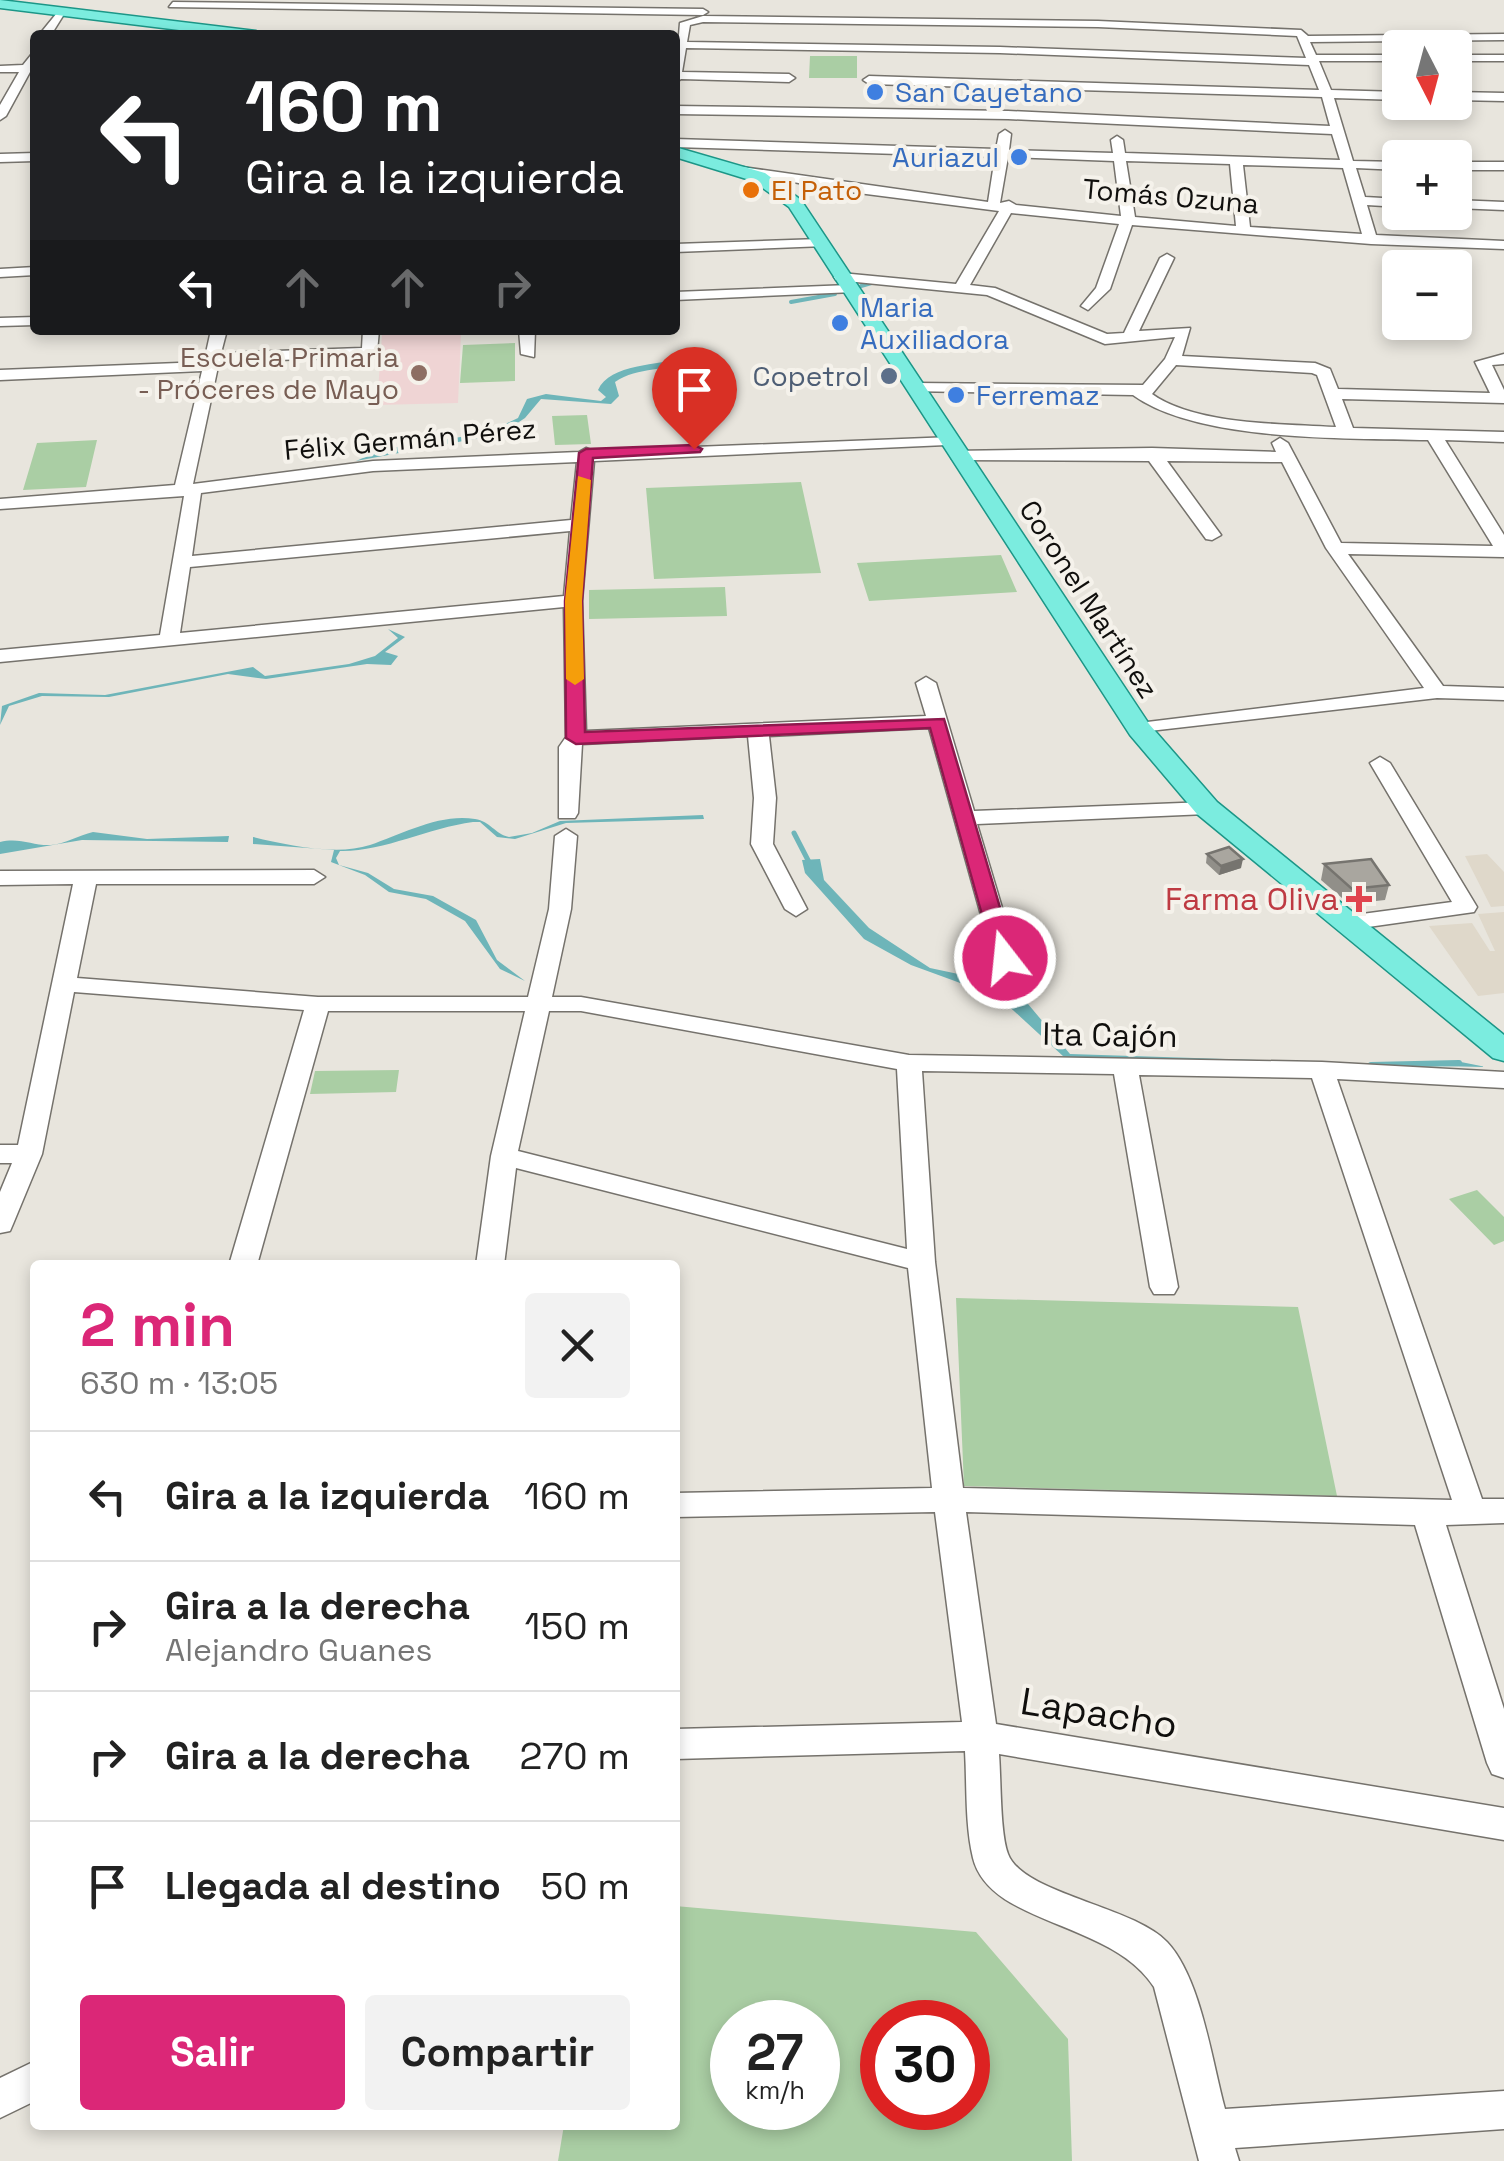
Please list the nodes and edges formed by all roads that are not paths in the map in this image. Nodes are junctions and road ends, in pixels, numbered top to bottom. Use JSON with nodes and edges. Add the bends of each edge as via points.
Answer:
{"nodes":[{"id":1,"x":179,"y":3,"type":"edge"},
{"id":2,"x":0,"y":4,"type":"edge"},
{"id":3,"x":512,"y":5,"type":"edge"},
{"id":4,"x":653,"y":6,"type":"edge"},
{"id":5,"x":58,"y":7,"type":"edge"},
{"id":6,"x":771,"y":12,"type":"dead end"},
{"id":7,"x":140,"y":20,"type":"junction"},
{"id":8,"x":874,"y":20,"type":"junction"},
{"id":9,"x":995,"y":21,"type":"junction"},
{"id":10,"x":1110,"y":26,"type":"junction"},
{"id":11,"x":47,"y":30,"type":"edge"},
{"id":12,"x":217,"y":30,"type":"edge"},
{"id":13,"x":1504,"y":37,"type":"edge"},
{"id":14,"x":1306,"y":38,"type":"junction"},
{"id":15,"x":681,"y":44,"type":"junction"},
{"id":16,"x":792,"y":46,"type":"junction"},
{"id":17,"x":872,"y":48,"type":"junction"},
{"id":18,"x":680,"y":49,"type":"edge"},
{"id":19,"x":1000,"y":50,"type":"junction"},
{"id":20,"x":1110,"y":54,"type":"junction"},
{"id":21,"x":1382,"y":58,"type":"edge"},
{"id":22,"x":1472,"y":58,"type":"edge"},
{"id":23,"x":1504,"y":58,"type":"edge"},
{"id":24,"x":1313,"y":60,"type":"junction"},
{"id":25,"x":30,"y":68,"type":"edge"},
{"id":26,"x":0,"y":69,"type":"edge"},
{"id":27,"x":30,"y":70,"type":"edge"},
{"id":28,"x":680,"y":76,"type":"edge"},
{"id":29,"x":789,"y":78,"type":"junction"},
{"id":30,"x":869,"y":80,"type":"junction"},
{"id":31,"x":1008,"y":80,"type":"junction"},
{"id":32,"x":1113,"y":87,"type":"junction"},
{"id":33,"x":1327,"y":95,"type":"junction"},
{"id":34,"x":1382,"y":96,"type":"edge"},
{"id":35,"x":1472,"y":96,"type":"edge"},
{"id":36,"x":1504,"y":97,"type":"edge"},
{"id":37,"x":680,"y":110,"type":"edge"},
{"id":38,"x":786,"y":111,"type":"junction"},
{"id":39,"x":866,"y":111,"type":"junction"},
{"id":40,"x":1008,"y":114,"type":"junction"},
{"id":41,"x":0,"y":116,"type":"edge"},
{"id":42,"x":1116,"y":120,"type":"junction"},
{"id":43,"x":1338,"y":130,"type":"junction"},
{"id":44,"x":1002,"y":151,"type":"junction"},
{"id":45,"x":680,"y":153,"type":"edge"},
{"id":46,"x":680,"y":153,"type":"edge"},
{"id":47,"x":30,"y":156,"type":"edge"},
{"id":48,"x":1118,"y":156,"type":"junction"},
{"id":49,"x":0,"y":158,"type":"edge"},
{"id":50,"x":1236,"y":162,"type":"junction"},
{"id":51,"x":1348,"y":166,"type":"junction"},
{"id":52,"x":1382,"y":166,"type":"edge"},
{"id":53,"x":1472,"y":166,"type":"edge"},
{"id":54,"x":1504,"y":166,"type":"edge"},
{"id":55,"x":862,"y":168,"type":"junction"},
{"id":56,"x":742,"y":171,"type":"junction"},
{"id":57,"x":769,"y":182,"type":"junction"},
{"id":58,"x":834,"y":185,"type":"junction"},
{"id":59,"x":1359,"y":201,"type":"junction"},
{"id":60,"x":1382,"y":202,"type":"edge"},
{"id":61,"x":1002,"y":204,"type":"junction"},
{"id":62,"x":1472,"y":205,"type":"edge"},
{"id":63,"x":1504,"y":206,"type":"edge"},
{"id":64,"x":1128,"y":218,"type":"junction"},
{"id":65,"x":1243,"y":228,"type":"junction"},
{"id":66,"x":1371,"y":240,"type":"junction"},
{"id":67,"x":820,"y":243,"type":"junction"},
{"id":68,"x":1504,"y":245,"type":"edge"},
{"id":69,"x":680,"y":248,"type":"edge"},
{"id":70,"x":1167,"y":258,"type":"dead end"},
{"id":71,"x":30,"y":272,"type":"edge"},
{"id":72,"x":0,"y":273,"type":"edge"},
{"id":73,"x":845,"y":283,"type":"junction"},
{"id":74,"x":960,"y":288,"type":"junction"},
{"id":75,"x":680,"y":296,"type":"edge"},
{"id":76,"x":1088,"y":306,"type":"dead end"},
{"id":77,"x":30,"y":321,"type":"edge"},
{"id":78,"x":0,"y":322,"type":"edge"},
{"id":79,"x":219,"y":335,"type":"edge"},
{"id":80,"x":232,"y":335,"type":"edge"},
{"id":81,"x":371,"y":335,"type":"edge"},
{"id":82,"x":528,"y":335,"type":"edge"},
{"id":83,"x":1129,"y":337,"type":"junction"},
{"id":84,"x":529,"y":354,"type":"dead end"},
{"id":85,"x":1504,"y":359,"type":"edge"},
{"id":86,"x":218,"y":360,"type":"junction"},
{"id":87,"x":1172,"y":360,"type":"junction"},
{"id":88,"x":0,"y":375,"type":"edge"},
{"id":89,"x":915,"y":388,"type":"junction"},
{"id":90,"x":1138,"y":391,"type":"junction"},
{"id":91,"x":1334,"y":394,"type":"junction"},
{"id":92,"x":1498,"y":415,"type":"edge"},
{"id":93,"x":1274,"y":429,"type":"junction"},
{"id":94,"x":1346,"y":431,"type":"junction"},
{"id":95,"x":1433,"y":434,"type":"junction"},
{"id":96,"x":952,"y":447,"type":"junction"},
{"id":97,"x":586,"y":453,"type":"junction"},
{"id":98,"x":1152,"y":454,"type":"junction"},
{"id":99,"x":1288,"y":457,"type":"junction"},
{"id":100,"x":184,"y":490,"type":"junction"},
{"id":101,"x":0,"y":504,"type":"edge"},
{"id":102,"x":578,"y":525,"type":"junction"},
{"id":103,"x":1212,"y":535,"type":"dead end"},
{"id":104,"x":1335,"y":548,"type":"junction"},
{"id":105,"x":1504,"y":551,"type":"edge"},
{"id":106,"x":183,"y":562,"type":"junction"},
{"id":107,"x":574,"y":601,"type":"junction"},
{"id":108,"x":168,"y":640,"type":"junction"},
{"id":109,"x":0,"y":656,"type":"edge"},
{"id":110,"x":926,"y":683,"type":"dead end"},
{"id":111,"x":1437,"y":692,"type":"junction"},
{"id":112,"x":1504,"y":694,"type":"edge"},
{"id":113,"x":938,"y":722,"type":"junction"},
{"id":114,"x":758,"y":730,"type":"junction"},
{"id":115,"x":1139,"y":730,"type":"junction"},
{"id":116,"x":576,"y":738,"type":"junction"},
{"id":117,"x":1380,"y":764,"type":"dead end"},
{"id":118,"x":1207,"y":808,"type":"junction"},
{"id":119,"x":965,"y":818,"type":"junction"},
{"id":120,"x":314,"y":877,"type":"dead end"},
{"id":121,"x":0,"y":878,"type":"edge"},
{"id":122,"x":86,"y":878,"type":"junction"},
{"id":123,"x":796,"y":909,"type":"dead end"},
{"id":124,"x":1347,"y":922,"type":"junction"},
{"id":125,"x":1005,"y":958,"type":"dead end"},
{"id":126,"x":64,"y":984,"type":"junction"},
{"id":127,"x":540,"y":1000,"type":"junction"},
{"id":128,"x":318,"y":1004,"type":"junction"},
{"id":129,"x":1504,"y":1051,"type":"edge"},
{"id":130,"x":909,"y":1063,"type":"junction"},
{"id":131,"x":1125,"y":1069,"type":"junction"},
{"id":132,"x":1322,"y":1070,"type":"junction"},
{"id":133,"x":1504,"y":1080,"type":"edge"},
{"id":134,"x":0,"y":1154,"type":"edge"},
{"id":135,"x":29,"y":1154,"type":"junction"},
{"id":136,"x":504,"y":1156,"type":"junction"},
{"id":137,"x":0,"y":1224,"type":"edge"},
{"id":138,"x":243,"y":1260,"type":"edge"},
{"id":139,"x":491,"y":1260,"type":"edge"},
{"id":140,"x":921,"y":1262,"type":"junction"},
{"id":141,"x":1164,"y":1287,"type":"dead end"},
{"id":142,"x":949,"y":1500,"type":"junction"},
{"id":143,"x":680,"y":1505,"type":"edge"},
{"id":144,"x":1504,"y":1511,"type":"edge"},
{"id":145,"x":1471,"y":1512,"type":"junction"},
{"id":146,"x":1426,"y":1513,"type":"junction"},
{"id":147,"x":980,"y":1736,"type":"junction"},
{"id":148,"x":680,"y":1744,"type":"edge"},
{"id":149,"x":1504,"y":1763,"type":"edge"},
{"id":150,"x":1504,"y":1824,"type":"edge"},
{"id":151,"x":30,"y":2083,"type":"edge"},
{"id":152,"x":0,"y":2099,"type":"edge"},
{"id":153,"x":1504,"y":2110,"type":"edge"},
{"id":154,"x":1214,"y":2146,"type":"edge"}],
"edges":[{"from":1,"to":3,"type":"street"},
{"from":1,"to":7,"type":"street"},
{"from":2,"to":5,"type":"main road"},
{"from":3,"to":4,"type":"street"},
{"from":4,"to":6,"type":"street"},
{"from":5,"to":7,"type":"main road"},
{"from":5,"to":11,"type":"street"},
{"from":7,"to":12,"type":"main road"},
{"from":8,"to":9,"type":"street"},
{"from":8,"to":15,"type":"street","via":[[703,18],[685,23]]},
{"from":8,"to":17,"type":"street"},
{"from":9,"to":10,"type":"street"},
{"from":9,"to":19,"type":"street"},
{"from":10,"to":14,"type":"street"},
{"from":10,"to":20,"type":"street"},
{"from":13,"to":14,"type":"street"},
{"from":14,"to":24,"type":"street"},
{"from":15,"to":16,"type":"street"},
{"from":15,"to":18,"type":"street"},
{"from":16,"to":17,"type":"street"},
{"from":16,"to":29,"type":"street"},
{"from":17,"to":19,"type":"street"},
{"from":17,"to":30,"type":"street"},
{"from":19,"to":20,"type":"street"},
{"from":19,"to":31,"type":"street"},
{"from":20,"to":24,"type":"street"},
{"from":20,"to":32,"type":"street"},
{"from":21,"to":24,"type":"street"},
{"from":22,"to":23,"type":"street"},
{"from":24,"to":33,"type":"street"},
{"from":25,"to":26,"type":"street"},
{"from":27,"to":41,"type":"street"},
{"from":28,"to":29,"type":"street"},
{"from":29,"to":38,"type":"street"},
{"from":30,"to":31,"type":"street"},
{"from":30,"to":39,"type":"street"},
{"from":31,"to":32,"type":"street"},
{"from":31,"to":40,"type":"street"},
{"from":32,"to":33,"type":"street"},
{"from":32,"to":42,"type":"street"},
{"from":33,"to":34,"type":"street"},
{"from":33,"to":43,"type":"street"},
{"from":35,"to":36,"type":"street"},
{"from":37,"to":38,"type":"street"},
{"from":38,"to":39,"type":"street"},
{"from":39,"to":40,"type":"street"},
{"from":39,"to":55,"type":"street"},
{"from":40,"to":42,"type":"street"},
{"from":40,"to":44,"type":"street"},
{"from":42,"to":43,"type":"street"},
{"from":42,"to":48,"type":"street"},
{"from":43,"to":51,"type":"street"},
{"from":44,"to":48,"type":"street"},
{"from":44,"to":55,"type":"street"},
{"from":44,"to":61,"type":"street"},
{"from":45,"to":55,"type":"street"},
{"from":46,"to":56,"type":"main road","name":"Coronel Martínez"},
{"from":47,"to":49,"type":"street"},
{"from":48,"to":50,"type":"street"},
{"from":48,"to":64,"type":"street"},
{"from":50,"to":51,"type":"street"},
{"from":50,"to":65,"type":"street"},
{"from":51,"to":52,"type":"street"},
{"from":51,"to":59,"type":"street"},
{"from":53,"to":54,"type":"street"},
{"from":55,"to":58,"type":"street","name":"Tomás Ozuna"},
{"from":55,"to":61,"type":"street","name":"Tomás Ozuna"},
{"from":56,"to":57,"type":"main road","name":"Coronel Martínez"},
{"from":56,"to":58,"type":"street","name":"Tomás Ozuna"},
{"from":57,"to":58,"type":"street","name":"Tomás Ozuna"},
{"from":57,"to":67,"type":"main road","name":"Coronel Martínez","via":[[795,204]]},
{"from":59,"to":60,"type":"street"},
{"from":59,"to":66,"type":"street"},
{"from":61,"to":64,"type":"street","name":"Tomás Ozuna"},
{"from":61,"to":74,"type":"street"},
{"from":62,"to":63,"type":"street"},
{"from":64,"to":65,"type":"street","name":"Tomás Ozuna"},
{"from":64,"to":76,"type":"street","via":[[1103,289]]},
{"from":65,"to":66,"type":"street","name":"Tomás Ozuna"},
{"from":66,"to":68,"type":"street","name":"Tomás Ozuna"},
{"from":67,"to":69,"type":"street"},
{"from":67,"to":73,"type":"main road","name":"Coronel Martínez"},
{"from":70,"to":83,"type":"street"},
{"from":71,"to":72,"type":"street"},
{"from":73,"to":74,"type":"street"},
{"from":73,"to":75,"type":"street"},
{"from":73,"to":89,"type":"main road","name":"Coronel Martínez"},
{"from":74,"to":83,"type":"street","via":[[990,291],[1105,339]]},
{"from":77,"to":78,"type":"street"},
{"from":79,"to":86,"type":"street"},
{"from":80,"to":86,"type":"street"},
{"from":81,"to":86,"type":"street","via":[[369,352]]},
{"from":82,"to":84,"type":"street"},
{"from":83,"to":87,"type":"street","via":[[1184,331]]},
{"from":85,"to":92,"type":"street","via":[[1483,362]]},
{"from":86,"to":88,"type":"street"},
{"from":86,"to":100,"type":"street"},
{"from":87,"to":90,"type":"street","via":[[1147,390]]},
{"from":87,"to":91,"type":"street","via":[[1315,368]]},
{"from":89,"to":90,"type":"street"},
{"from":89,"to":96,"type":"main road","name":"Coronel Martínez"},
{"from":90,"to":93,"type":"street","via":[[1159,408]]},
{"from":91,"to":92,"type":"street"},
{"from":91,"to":94,"type":"street"},
{"from":92,"to":95,"type":"street"},
{"from":93,"to":94,"type":"street"},
{"from":93,"to":99,"type":"street"},
{"from":94,"to":95,"type":"street"},
{"from":95,"to":105,"type":"street"},
{"from":96,"to":97,"type":"street","name":"Félix Germán Pérez"},
{"from":96,"to":98,"type":"street","name":"Félix Germán Pérez"},
{"from":96,"to":115,"type":"main road","name":"Coronel Martínez"},
{"from":97,"to":100,"type":"street","name":"Félix Germán Pérez","via":[[373,466]]},
{"from":97,"to":102,"type":"street"},
{"from":98,"to":99,"type":"street","name":"Félix Germán Pérez"},
{"from":98,"to":103,"type":"street"},
{"from":99,"to":104,"type":"street"},
{"from":100,"to":101,"type":"street","name":"Félix Germán Pérez"},
{"from":100,"to":106,"type":"street","via":[[194,494]]},
{"from":102,"to":106,"type":"street"},
{"from":102,"to":107,"type":"street"},
{"from":104,"to":105,"type":"street"},
{"from":104,"to":111,"type":"street"},
{"from":106,"to":108,"type":"street"},
{"from":107,"to":108,"type":"street"},
{"from":107,"to":116,"type":"street"},
{"from":108,"to":109,"type":"street"},
{"from":110,"to":113,"type":"street"},
{"from":111,"to":112,"type":"street"},
{"from":111,"to":115,"type":"street"},
{"from":113,"to":114,"type":"street"},
{"from":113,"to":119,"type":"street"},
{"from":114,"to":116,"type":"street"},
{"from":114,"to":123,"type":"street","via":[[762,844]]},
{"from":115,"to":118,"type":"main road","name":"Coronel Martínez"},
{"from":116,"to":127,"type":"street","via":[[569,747],[560,909]]},
{"from":117,"to":124,"type":"street","via":[[1466,907]]},
{"from":118,"to":119,"type":"street"},
{"from":118,"to":124,"type":"main road","name":"Coronel Martínez"},
{"from":119,"to":125,"type":"street"},
{"from":120,"to":122,"type":"street"},
{"from":121,"to":122,"type":"street"},
{"from":122,"to":126,"type":"street"},
{"from":124,"to":129,"type":"main road","name":"Coronel Martínez"},
{"from":126,"to":128,"type":"street","name":"Ita Cajón"},
{"from":126,"to":135,"type":"street"},
{"from":127,"to":128,"type":"street","name":"Ita Cajón"},
{"from":127,"to":130,"type":"street","name":"Ita Cajón","via":[[624,1009]]},
{"from":127,"to":136,"type":"street"},
{"from":128,"to":138,"type":"street"},
{"from":130,"to":131,"type":"street","name":"Ita Cajón"},
{"from":130,"to":140,"type":"street"},
{"from":131,"to":132,"type":"street","name":"Ita Cajón"},
{"from":131,"to":141,"type":"street"},
{"from":132,"to":133,"type":"street","name":"Ita Cajón"},
{"from":132,"to":145,"type":"street"},
{"from":134,"to":135,"type":"street"},
{"from":135,"to":137,"type":"street"},
{"from":136,"to":139,"type":"street"},
{"from":136,"to":140,"type":"street"},
{"from":140,"to":142,"type":"street"},
{"from":142,"to":143,"type":"street"},
{"from":142,"to":146,"type":"street"},
{"from":142,"to":147,"type":"street"},
{"from":144,"to":145,"type":"street"},
{"from":145,"to":146,"type":"street"},
{"from":146,"to":149,"type":"street"},
{"from":147,"to":148,"type":"street","name":"Lapacho"},
{"from":147,"to":150,"type":"street","name":"Lapacho"},
{"from":147,"to":154,"type":"street","via":[[991,1860],[1011,1888],[1126,1934],[1154,1954],[1170,1980]]},
{"from":151,"to":152,"type":"street"},
{"from":153,"to":154,"type":"street"}]}
